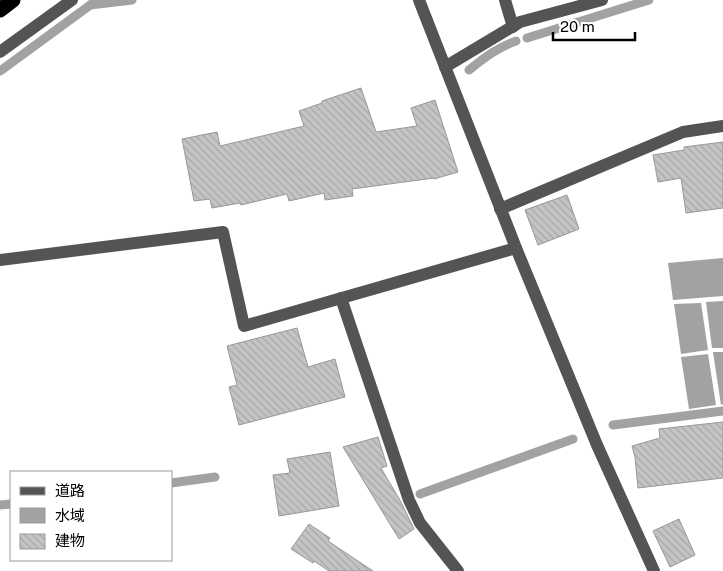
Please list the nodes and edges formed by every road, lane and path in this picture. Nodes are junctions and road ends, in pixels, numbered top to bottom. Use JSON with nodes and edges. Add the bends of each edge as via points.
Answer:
{"nodes":[{"id":1,"x":13,"y":0,"type":"edge"},
{"id":2,"x":72,"y":0,"type":"edge"},
{"id":3,"x":419,"y":0,"type":"edge"},
{"id":4,"x":504,"y":0,"type":"edge"},
{"id":5,"x":602,"y":0,"type":"edge"},
{"id":6,"x":584,"y":2,"type":"edge"},
{"id":7,"x":0,"y":10,"type":"edge"},
{"id":8,"x":513,"y":27,"type":"junction"},
{"id":9,"x":0,"y":52,"type":"edge"},
{"id":10,"x":446,"y":67,"type":"junction"},
{"id":11,"x":723,"y":126,"type":"edge"},
{"id":12,"x":500,"y":209,"type":"junction"},
{"id":13,"x":516,"y":248,"type":"junction"},
{"id":14,"x":0,"y":260,"type":"edge"},
{"id":15,"x":341,"y":298,"type":"junction"},
{"id":16,"x":458,"y":571,"type":"edge"},
{"id":17,"x":654,"y":571,"type":"edge"}],
"edges":[{"from":1,"to":7,"type":"highway"},
{"from":2,"to":9,"type":"street"},
{"from":3,"to":10,"type":"street"},
{"from":4,"to":8,"type":"street"},
{"from":5,"to":6,"type":"street"},
{"from":6,"to":8,"type":"street"},
{"from":8,"to":10,"type":"street"},
{"from":10,"to":12,"type":"street"},
{"from":11,"to":12,"type":"street","via":[[683,132]]},
{"from":12,"to":13,"type":"street"},
{"from":13,"to":15,"type":"street"},
{"from":13,"to":17,"type":"street","via":[[596,445]]},
{"from":14,"to":15,"type":"street","via":[[222,232],[244,326]]},
{"from":15,"to":16,"type":"street","via":[[409,500],[420,523]]}]}
